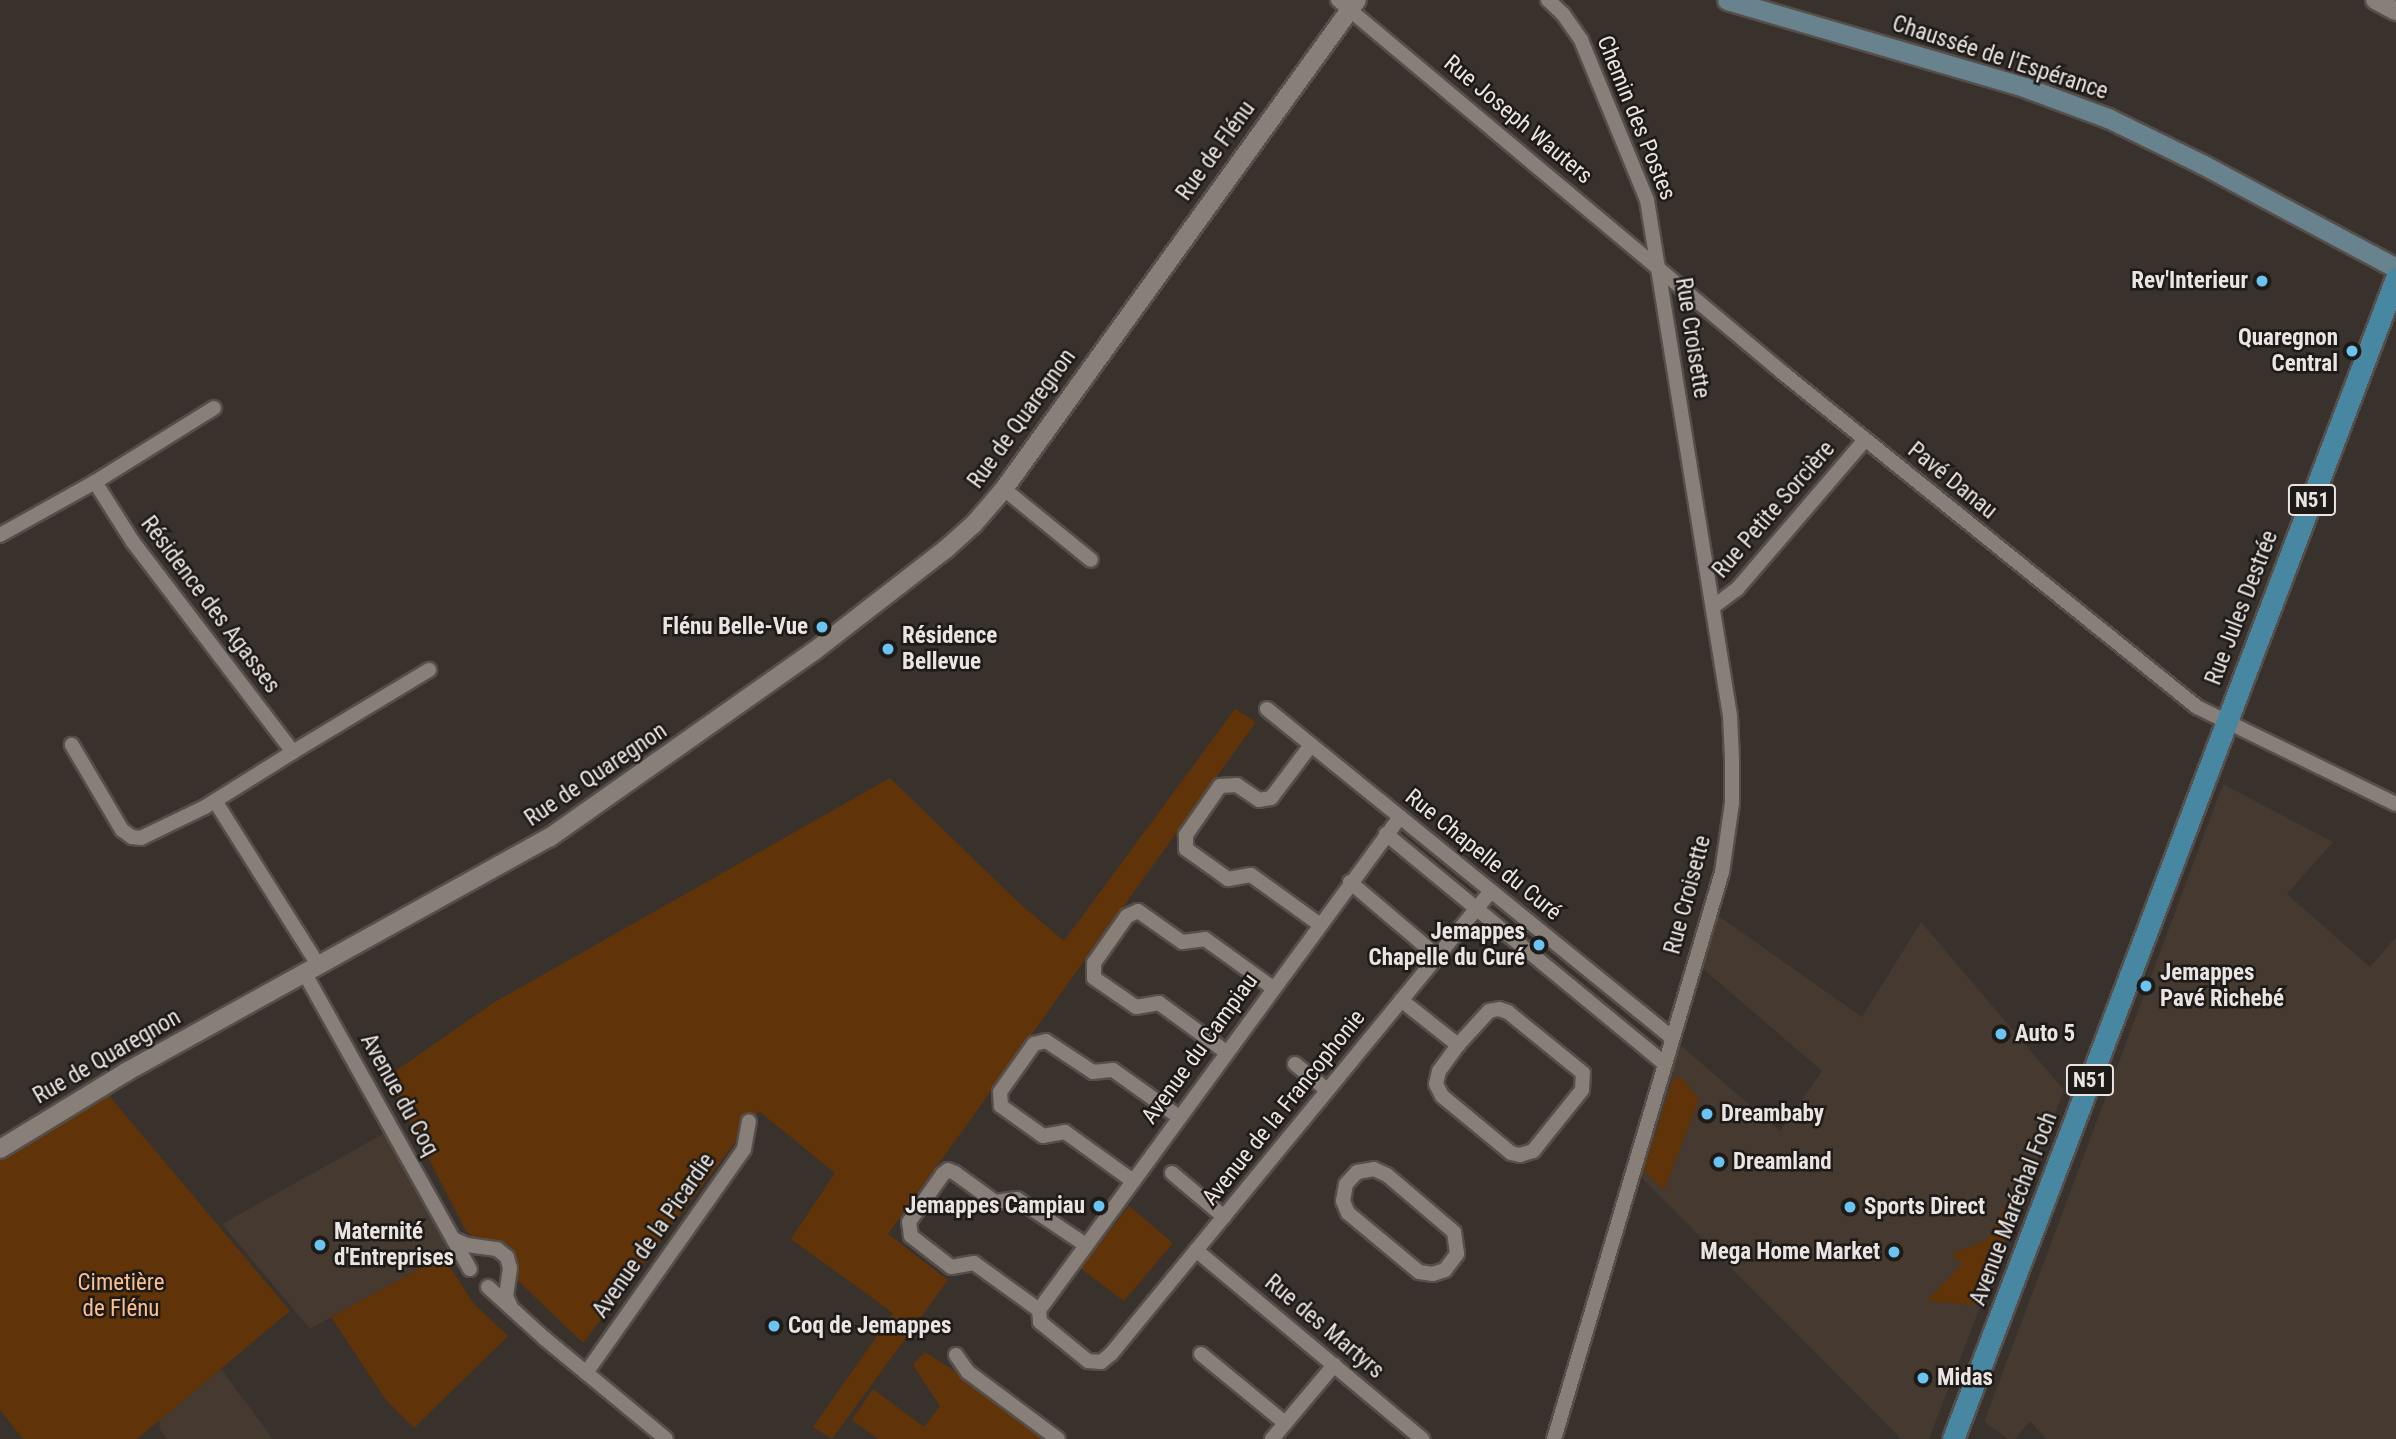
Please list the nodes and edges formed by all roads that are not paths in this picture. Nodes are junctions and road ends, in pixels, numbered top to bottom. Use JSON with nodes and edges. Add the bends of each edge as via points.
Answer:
{"nodes":[{"id":1,"x":1548,"y":0,"type":"edge"},
{"id":2,"x":1727,"y":0,"type":"edge"},
{"id":3,"x":2375,"y":0,"type":"edge"},
{"id":4,"x":1348,"y":3,"type":"edge"},
{"id":5,"x":2396,"y":11,"type":"edge"},
{"id":6,"x":1657,"y":265,"type":"junction"},
{"id":7,"x":2396,"y":268,"type":"edge"},
{"id":8,"x":2396,"y":278,"type":"edge"},
{"id":9,"x":1123,"y":322,"type":"joint"},
{"id":10,"x":214,"y":408,"type":"dead end"},
{"id":11,"x":1865,"y":440,"type":"junction"},
{"id":12,"x":95,"y":482,"type":"junction"},
{"id":13,"x":1004,"y":489,"type":"junction"},
{"id":14,"x":0,"y":535,"type":"edge"},
{"id":15,"x":1091,"y":560,"type":"dead end"},
{"id":16,"x":1713,"y":607,"type":"junction"},
{"id":17,"x":429,"y":670,"type":"dead end"},
{"id":18,"x":1267,"y":709,"type":"dead end"},
{"id":19,"x":2227,"y":722,"type":"junction"},
{"id":20,"x":72,"y":745,"type":"dead end"},
{"id":21,"x":1311,"y":745,"type":"junction"},
{"id":22,"x":293,"y":752,"type":"junction"},
{"id":23,"x":215,"y":802,"type":"junction"},
{"id":24,"x":2396,"y":804,"type":"edge"},
{"id":25,"x":1399,"y":817,"type":"junction"},
{"id":26,"x":1386,"y":834,"type":"junction"},
{"id":27,"x":1350,"y":882,"type":"junction"},
{"id":28,"x":1491,"y":891,"type":"junction"},
{"id":29,"x":1477,"y":909,"type":"junction"},
{"id":30,"x":1319,"y":924,"type":"junction"},
{"id":31,"x":1437,"y":956,"type":"junction"},
{"id":32,"x":312,"y":970,"type":"junction"},
{"id":33,"x":1273,"y":988,"type":"junction"},
{"id":34,"x":1401,"y":1000,"type":"junction"},
{"id":35,"x":1671,"y":1037,"type":"junction"},
{"id":36,"x":1458,"y":1045,"type":"junction"},
{"id":37,"x":1226,"y":1052,"type":"junction"},
{"id":38,"x":1664,"y":1063,"type":"junction"},
{"id":39,"x":1295,"y":1064,"type":"dead end"},
{"id":40,"x":1327,"y":1090,"type":"junction"},
{"id":41,"x":1179,"y":1117,"type":"junction"},
{"id":42,"x":749,"y":1121,"type":"dead end"},
{"id":43,"x":0,"y":1149,"type":"edge"},
{"id":44,"x":1171,"y":1172,"type":"dead end"},
{"id":45,"x":1133,"y":1181,"type":"junction"},
{"id":46,"x":1224,"y":1217,"type":"junction"},
{"id":47,"x":1360,"y":1225,"type":"joint"},
{"id":48,"x":453,"y":1239,"type":"junction"},
{"id":49,"x":1086,"y":1245,"type":"junction"},
{"id":50,"x":485,"y":1248,"type":"junction"},
{"id":51,"x":1196,"y":1250,"type":"junction"},
{"id":52,"x":470,"y":1269,"type":"junction"},
{"id":53,"x":509,"y":1274,"type":"junction"},
{"id":54,"x":488,"y":1287,"type":"junction"},
{"id":55,"x":1039,"y":1310,"type":"junction"},
{"id":56,"x":514,"y":1312,"type":"junction"},
{"id":57,"x":1201,"y":1354,"type":"dead end"},
{"id":58,"x":956,"y":1355,"type":"dead end"},
{"id":59,"x":1334,"y":1365,"type":"junction"},
{"id":60,"x":586,"y":1373,"type":"junction"},
{"id":61,"x":1285,"y":1423,"type":"junction"},
{"id":62,"x":666,"y":1439,"type":"edge"},
{"id":63,"x":1058,"y":1439,"type":"edge"},
{"id":64,"x":1272,"y":1439,"type":"edge"},
{"id":65,"x":1422,"y":1439,"type":"edge"},
{"id":66,"x":1554,"y":1439,"type":"edge"},
{"id":67,"x":1953,"y":1439,"type":"edge"}],
"edges":[{"from":1,"to":6,"type":"street","name":"Chemin des Postes","via":[[1581,40],[1638,174]]},
{"from":2,"to":7,"type":"main road","name":"Chaussée de l'Espérance","via":[[2024,87],[2108,118]]},
{"from":3,"to":5,"type":"street"},
{"from":4,"to":6,"type":"street","name":"Rue Joseph Wauters"},
{"from":4,"to":9,"type":"street","name":"Rue de Flénu"},
{"from":6,"to":11,"type":"street","name":"Pavé Danau"},
{"from":6,"to":16,"type":"street","name":"Rue Croisette"},
{"from":8,"to":19,"type":"main road","name":"Rue Jules Destrée","number":"N51"},
{"from":9,"to":13,"type":"street","name":"Rue de Quaregnon"},
{"from":10,"to":12,"type":"street"},
{"from":11,"to":16,"type":"street","name":"Rue Petite Sorcière","via":[[1738,588]]},
{"from":11,"to":19,"type":"street","name":"Pavé Danau","via":[[2197,708]]},
{"from":12,"to":14,"type":"street"},
{"from":12,"to":22,"type":"street","name":"Résidence des Agasses","via":[[133,542]]},
{"from":13,"to":15,"type":"street"},
{"from":13,"to":32,"type":"street","name":"Rue de Quaregnon","via":[[973,524],[899,587],[687,743],[549,838]]},
{"from":16,"to":35,"type":"street","name":"Rue Croisette","via":[[1731,725],[1732,803],[1722,872]]},
{"from":17,"to":22,"type":"street"},
{"from":18,"to":21,"type":"street","name":"Rue Chapelle du Curé"},
{"from":19,"to":24,"type":"street","name":"Pavé Danau"},
{"from":19,"to":67,"type":"main road","name":"Avenue Maréchal Foch","number":"N51"},
{"from":20,"to":23,"type":"street","via":[[122,830],[132,837],[152,834]]},
{"from":21,"to":25,"type":"street","name":"Rue Chapelle du Curé"},
{"from":21,"to":30,"type":"street","via":[[1271,798],[1259,800],[1237,785],[1220,786],[1186,835],[1186,849],[1228,879],[1251,875]]},
{"from":22,"to":23,"type":"street"},
{"from":23,"to":32,"type":"street"},
{"from":25,"to":26,"type":"street","name":"Avenue du Campiau"},
{"from":25,"to":28,"type":"street","name":"Rue Chapelle du Curé"},
{"from":26,"to":27,"type":"street","name":"Avenue du Campiau"},
{"from":26,"to":29,"type":"street"},
{"from":27,"to":30,"type":"street","name":"Avenue du Campiau"},
{"from":27,"to":31,"type":"street"},
{"from":28,"to":29,"type":"street","name":"Avenue de la Francophonie"},
{"from":28,"to":35,"type":"street","name":"Rue Chapelle du Curé"},
{"from":29,"to":31,"type":"street","name":"Avenue de la Francophonie"},
{"from":29,"to":38,"type":"street"},
{"from":30,"to":33,"type":"street","name":"Avenue du Campiau"},
{"from":31,"to":34,"type":"street","name":"Avenue de la Francophonie"},
{"from":32,"to":43,"type":"street","name":"Rue de Quaregnon","via":[[101,1086]]},
{"from":32,"to":48,"type":"street","name":"Avenue du Coq"},
{"from":33,"to":37,"type":"street","name":"Avenue du Campiau"},
{"from":33,"to":37,"type":"street","via":[[1205,939],[1182,942],[1138,911],[1127,916],[1094,963],[1094,978],[1136,1007],[1158,1003]]},
{"from":34,"to":36,"type":"street"},
{"from":34,"to":40,"type":"street","name":"Avenue de la Francophonie"},
{"from":35,"to":38,"type":"street","name":"Rue Croisette"},
{"from":36,"to":36,"type":"street","via":[[1439,1071],[1436,1084],[1442,1096],[1511,1153],[1532,1151],[1582,1090],[1583,1073],[1508,1012],[1489,1011]]},
{"from":37,"to":41,"type":"street","name":"Avenue du Campiau"},
{"from":38,"to":66,"type":"street","name":"Rue Croisette"},
{"from":39,"to":40,"type":"street"},
{"from":40,"to":46,"type":"street","name":"Avenue de la Francophonie"},
{"from":41,"to":45,"type":"street","name":"Avenue du Campiau"},
{"from":41,"to":45,"type":"street","via":[[1114,1070],[1093,1072],[1046,1041],[1034,1044],[1000,1092],[1001,1106],[1043,1136],[1065,1132]]},
{"from":42,"to":60,"type":"street","name":"Avenue de la Picardie","via":[[744,1149]]},
{"from":44,"to":46,"type":"street"},
{"from":45,"to":49,"type":"street","name":"Avenue du Campiau"},
{"from":46,"to":51,"type":"street","name":"Avenue de la Francophonie"},
{"from":47,"to":47,"type":"street","via":[[1423,1273],[1445,1270],[1457,1254],[1458,1242],[1449,1226],[1381,1171],[1362,1170],[1346,1184],[1345,1208]]},
{"from":48,"to":50,"type":"street"},
{"from":48,"to":52,"type":"street","name":"Avenue du Coq"},
{"from":49,"to":55,"type":"street","name":"Avenue du Campiau"},
{"from":49,"to":55,"type":"street","via":[[1017,1199],[995,1202],[955,1173],[948,1170],[943,1174],[909,1223],[911,1236],[951,1267],[974,1263]]},
{"from":50,"to":52,"type":"street","via":[[472,1259]]},
{"from":50,"to":53,"type":"street","via":[[497,1249],[507,1257]]},
{"from":51,"to":55,"type":"street","name":"Avenue de la Francophonie","via":[[1101,1362],[1088,1361],[1040,1322]]},
{"from":51,"to":59,"type":"street","name":"Rue des Martyrs"},
{"from":52,"to":54,"type":"street","via":[[476,1281]]},
{"from":53,"to":54,"type":"street","via":[[500,1284]]},
{"from":53,"to":56,"type":"street","via":[[506,1296]]},
{"from":54,"to":56,"type":"street"},
{"from":56,"to":60,"type":"street"},
{"from":57,"to":61,"type":"street"},
{"from":58,"to":63,"type":"street","via":[[968,1372]]},
{"from":59,"to":61,"type":"street"},
{"from":59,"to":65,"type":"street","name":"Rue des Martyrs"},
{"from":60,"to":62,"type":"street"},
{"from":61,"to":64,"type":"street"}]}
